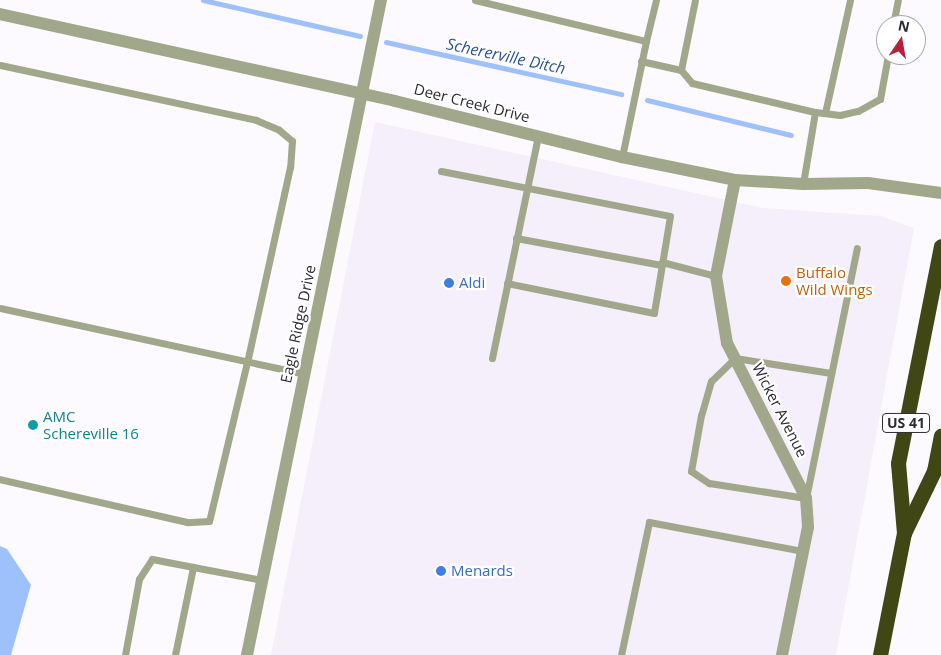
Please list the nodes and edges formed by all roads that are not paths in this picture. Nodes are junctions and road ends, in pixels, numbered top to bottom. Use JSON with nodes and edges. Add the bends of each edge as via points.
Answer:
{"nodes":[{"id":1,"x":382,"y":0,"type":"edge"},
{"id":2,"x":476,"y":0,"type":"edge"},
{"id":3,"x":656,"y":0,"type":"edge"},
{"id":4,"x":694,"y":0,"type":"edge"},
{"id":5,"x":850,"y":0,"type":"edge"},
{"id":6,"x":898,"y":0,"type":"edge"},
{"id":7,"x":0,"y":14,"type":"edge"},
{"id":8,"x":895,"y":15,"type":"edge"},
{"id":9,"x":646,"y":41,"type":"junction"},
{"id":10,"x":641,"y":61,"type":"junction"},
{"id":11,"x":0,"y":65,"type":"edge"},
{"id":12,"x":886,"y":65,"type":"edge"},
{"id":13,"x":681,"y":70,"type":"junction"},
{"id":14,"x":362,"y":94,"type":"junction"},
{"id":15,"x":815,"y":112,"type":"junction"},
{"id":16,"x":825,"y":113,"type":"junction"},
{"id":17,"x":538,"y":136,"type":"junction"},
{"id":18,"x":622,"y":157,"type":"junction"},
{"id":19,"x":441,"y":171,"type":"dead end"},
{"id":20,"x":736,"y":180,"type":"junction"},
{"id":21,"x":803,"y":184,"type":"junction"},
{"id":22,"x":527,"y":188,"type":"junction"},
{"id":23,"x":941,"y":194,"type":"edge"},
{"id":24,"x":516,"y":238,"type":"junction"},
{"id":25,"x":941,"y":246,"type":"edge"},
{"id":26,"x":856,"y":248,"type":"dead end"},
{"id":27,"x":662,"y":264,"type":"junction"},
{"id":28,"x":716,"y":276,"type":"junction"},
{"id":29,"x":507,"y":283,"type":"junction"},
{"id":30,"x":0,"y":308,"type":"edge"},
{"id":31,"x":492,"y":358,"type":"dead end"},
{"id":32,"x":735,"y":358,"type":"junction"},
{"id":33,"x":247,"y":362,"type":"junction"},
{"id":34,"x":831,"y":373,"type":"junction"},
{"id":35,"x":304,"y":374,"type":"junction"},
{"id":36,"x":941,"y":436,"type":"edge"},
{"id":37,"x":939,"y":455,"type":"edge"},
{"id":38,"x":0,"y":479,"type":"edge"},
{"id":39,"x":806,"y":498,"type":"junction"},
{"id":40,"x":904,"y":533,"type":"junction"},
{"id":41,"x":803,"y":551,"type":"junction"},
{"id":42,"x":193,"y":567,"type":"junction"},
{"id":43,"x":262,"y":580,"type":"junction"},
{"id":44,"x":125,"y":655,"type":"edge"},
{"id":45,"x":175,"y":655,"type":"edge"},
{"id":46,"x":246,"y":655,"type":"edge"},
{"id":47,"x":620,"y":655,"type":"edge"},
{"id":48,"x":782,"y":655,"type":"edge"},
{"id":49,"x":880,"y":655,"type":"edge"}],
"edges":[{"from":1,"to":14,"type":"street","name":"Eagle Ridge Drive"},
{"from":2,"to":9,"type":"lane"},
{"from":3,"to":9,"type":"lane"},
{"from":4,"to":13,"type":"lane"},
{"from":5,"to":16,"type":"lane"},
{"from":6,"to":8,"type":"lane"},
{"from":7,"to":14,"type":"street","name":"Deer Creek Drive"},
{"from":9,"to":10,"type":"lane"},
{"from":10,"to":13,"type":"lane"},
{"from":10,"to":18,"type":"lane"},
{"from":11,"to":33,"type":"lane","via":[[256,120],[279,130],[292,141],[290,167]]},
{"from":12,"to":16,"type":"lane","via":[[880,98],[858,111],[840,115]]},
{"from":13,"to":15,"type":"lane","via":[[692,83]]},
{"from":14,"to":17,"type":"street","name":"Deer Creek Drive"},
{"from":14,"to":35,"type":"street","name":"Eagle Ridge Drive"},
{"from":15,"to":16,"type":"lane"},
{"from":15,"to":21,"type":"lane"},
{"from":17,"to":18,"type":"street","name":"Deer Creek Drive"},
{"from":17,"to":22,"type":"lane"},
{"from":18,"to":20,"type":"street","name":"Deer Creek Drive"},
{"from":19,"to":22,"type":"lane"},
{"from":20,"to":21,"type":"street","name":"Deer Creek Drive"},
{"from":20,"to":28,"type":"street","name":"Wicker Avenue"},
{"from":21,"to":23,"type":"street","name":"Deer Creek Drive","via":[[868,183]]},
{"from":22,"to":24,"type":"lane"},
{"from":22,"to":27,"type":"lane","via":[[670,216]]},
{"from":24,"to":27,"type":"lane"},
{"from":24,"to":29,"type":"lane"},
{"from":25,"to":40,"type":"highway","number":"US 41","via":[[898,463]]},
{"from":26,"to":34,"type":"lane"},
{"from":27,"to":28,"type":"lane"},
{"from":27,"to":29,"type":"lane","via":[[654,313]]},
{"from":28,"to":32,"type":"street","name":"Wicker Avenue","via":[[727,343]]},
{"from":29,"to":31,"type":"lane"},
{"from":30,"to":33,"type":"lane"},
{"from":32,"to":34,"type":"lane"},
{"from":32,"to":39,"type":"street","name":"Wicker Avenue"},
{"from":32,"to":39,"type":"lane","via":[[710,381],[691,471],[710,483]]},
{"from":33,"to":35,"type":"lane"},
{"from":33,"to":38,"type":"lane","via":[[209,521],[187,522]]},
{"from":34,"to":39,"type":"lane"},
{"from":35,"to":43,"type":"street","name":"Eagle Ridge Drive"},
{"from":36,"to":37,"type":"highway","number":"US 41"},
{"from":37,"to":40,"type":"highway","number":"US 41"},
{"from":39,"to":41,"type":"street","name":"Wicker Avenue","via":[[808,527]]},
{"from":40,"to":49,"type":"highway","number":"US 41"},
{"from":41,"to":47,"type":"lane","via":[[649,522]]},
{"from":41,"to":48,"type":"street","name":"Wicker Avenue"},
{"from":42,"to":43,"type":"lane"},
{"from":42,"to":44,"type":"lane","via":[[152,559],[139,579]]},
{"from":42,"to":45,"type":"lane"},
{"from":43,"to":46,"type":"street","name":"Eagle Ridge Drive"}]}
